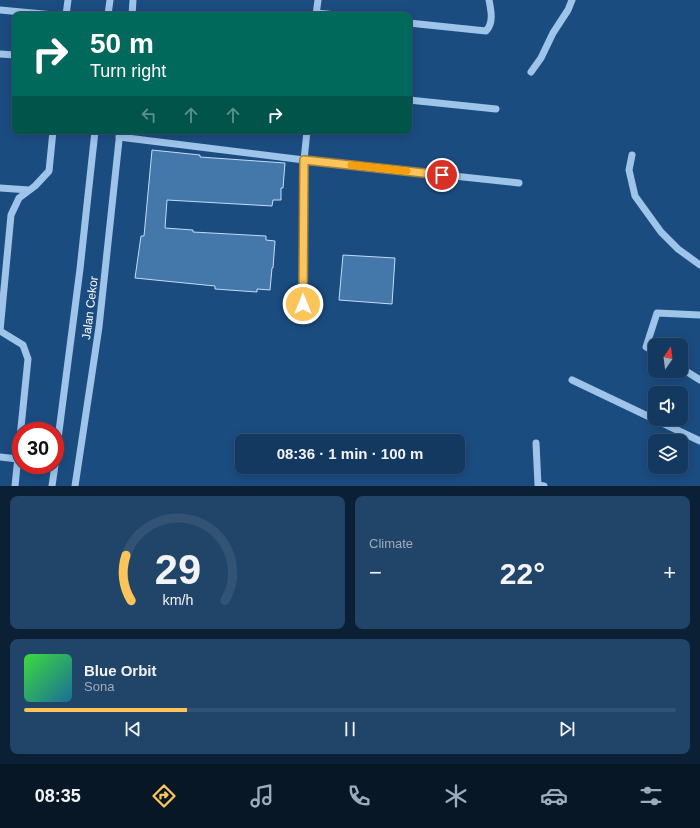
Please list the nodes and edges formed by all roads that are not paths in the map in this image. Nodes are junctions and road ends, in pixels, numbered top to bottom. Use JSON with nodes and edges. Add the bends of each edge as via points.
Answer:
{"nodes":[{"id":1,"x":68,"y":0,"type":"edge"},
{"id":2,"x":110,"y":0,"type":"edge"},
{"id":3,"x":133,"y":0,"type":"edge"},
{"id":4,"x":318,"y":0,"type":"edge"},
{"id":5,"x":489,"y":0,"type":"edge"},
{"id":6,"x":572,"y":0,"type":"edge"},
{"id":7,"x":0,"y":10,"type":"edge"},
{"id":8,"x":22,"y":12,"type":"edge"},
{"id":9,"x":66,"y":12,"type":"edge"},
{"id":10,"x":108,"y":12,"type":"edge"},
{"id":11,"x":132,"y":12,"type":"edge"},
{"id":12,"x":317,"y":12,"type":"edge"},
{"id":13,"x":412,"y":23,"type":"edge"},
{"id":14,"x":0,"y":54,"type":"edge"},
{"id":15,"x":12,"y":55,"type":"edge"},
{"id":16,"x":530,"y":72,"type":"dead end"},
{"id":17,"x":412,"y":100,"type":"edge"},
{"id":18,"x":496,"y":109,"type":"dead end"},
{"id":19,"x":53,"y":134,"type":"edge"},
{"id":20,"x":95,"y":134,"type":"edge"},
{"id":21,"x":119,"y":134,"type":"edge"},
{"id":22,"x":307,"y":134,"type":"edge"},
{"id":23,"x":632,"y":155,"type":"dead end"},
{"id":24,"x":304,"y":160,"type":"junction"},
{"id":25,"x":519,"y":183,"type":"dead end"},
{"id":26,"x":0,"y":188,"type":"edge"},
{"id":27,"x":29,"y":190,"type":"junction"},
{"id":28,"x":700,"y":265,"type":"edge"},
{"id":29,"x":303,"y":304,"type":"dead end"},
{"id":30,"x":700,"y":315,"type":"edge"},
{"id":31,"x":0,"y":331,"type":"edge"},
{"id":32,"x":649,"y":338,"type":"edge"},
{"id":33,"x":688,"y":372,"type":"edge"},
{"id":34,"x":572,"y":380,"type":"dead end"},
{"id":35,"x":700,"y":380,"type":"edge"},
{"id":36,"x":22,"y":422,"type":"edge"},
{"id":37,"x":60,"y":422,"type":"edge"},
{"id":38,"x":700,"y":441,"type":"edge"},
{"id":39,"x":536,"y":443,"type":"dead end"},
{"id":40,"x":0,"y":458,"type":"edge"},
{"id":41,"x":12,"y":459,"type":"edge"},
{"id":42,"x":16,"y":474,"type":"edge"},
{"id":43,"x":54,"y":474,"type":"edge"},
{"id":44,"x":15,"y":486,"type":"edge"},
{"id":45,"x":52,"y":486,"type":"edge"},
{"id":46,"x":75,"y":486,"type":"edge"},
{"id":47,"x":544,"y":486,"type":"edge"}],
"edges":[{"from":1,"to":9,"type":"street"},
{"from":2,"to":10,"type":"street"},
{"from":3,"to":11,"type":"street"},
{"from":4,"to":12,"type":"street"},
{"from":5,"to":13,"type":"street","via":[[491,20],[486,31]]},
{"from":6,"to":16,"type":"street","via":[[541,58]]},
{"from":7,"to":8,"type":"street"},
{"from":14,"to":15,"type":"street"},
{"from":17,"to":18,"type":"street"},
{"from":19,"to":27,"type":"street","via":[[49,171]]},
{"from":20,"to":37,"type":"street","name":"Jalan Cekor"},
{"from":21,"to":24,"type":"street"},
{"from":21,"to":46,"type":"street","name":"Jalan Cekor","via":[[99,327]]},
{"from":22,"to":24,"type":"street"},
{"from":23,"to":28,"type":"street","via":[[629,170],[635,196],[661,232]]},
{"from":24,"to":25,"type":"street"},
{"from":24,"to":29,"type":"street"},
{"from":26,"to":27,"type":"street"},
{"from":27,"to":31,"type":"street","via":[[19,198],[11,215]]},
{"from":30,"to":32,"type":"street","via":[[657,313]]},
{"from":31,"to":36,"type":"street","via":[[23,345],[28,358]]},
{"from":33,"to":35,"type":"street"},
{"from":34,"to":38,"type":"street"},
{"from":39,"to":47,"type":"street","via":[[538,485]]},
{"from":40,"to":41,"type":"street"},
{"from":42,"to":44,"type":"street"},
{"from":43,"to":45,"type":"street","name":"Jalan Cekor"}]}
